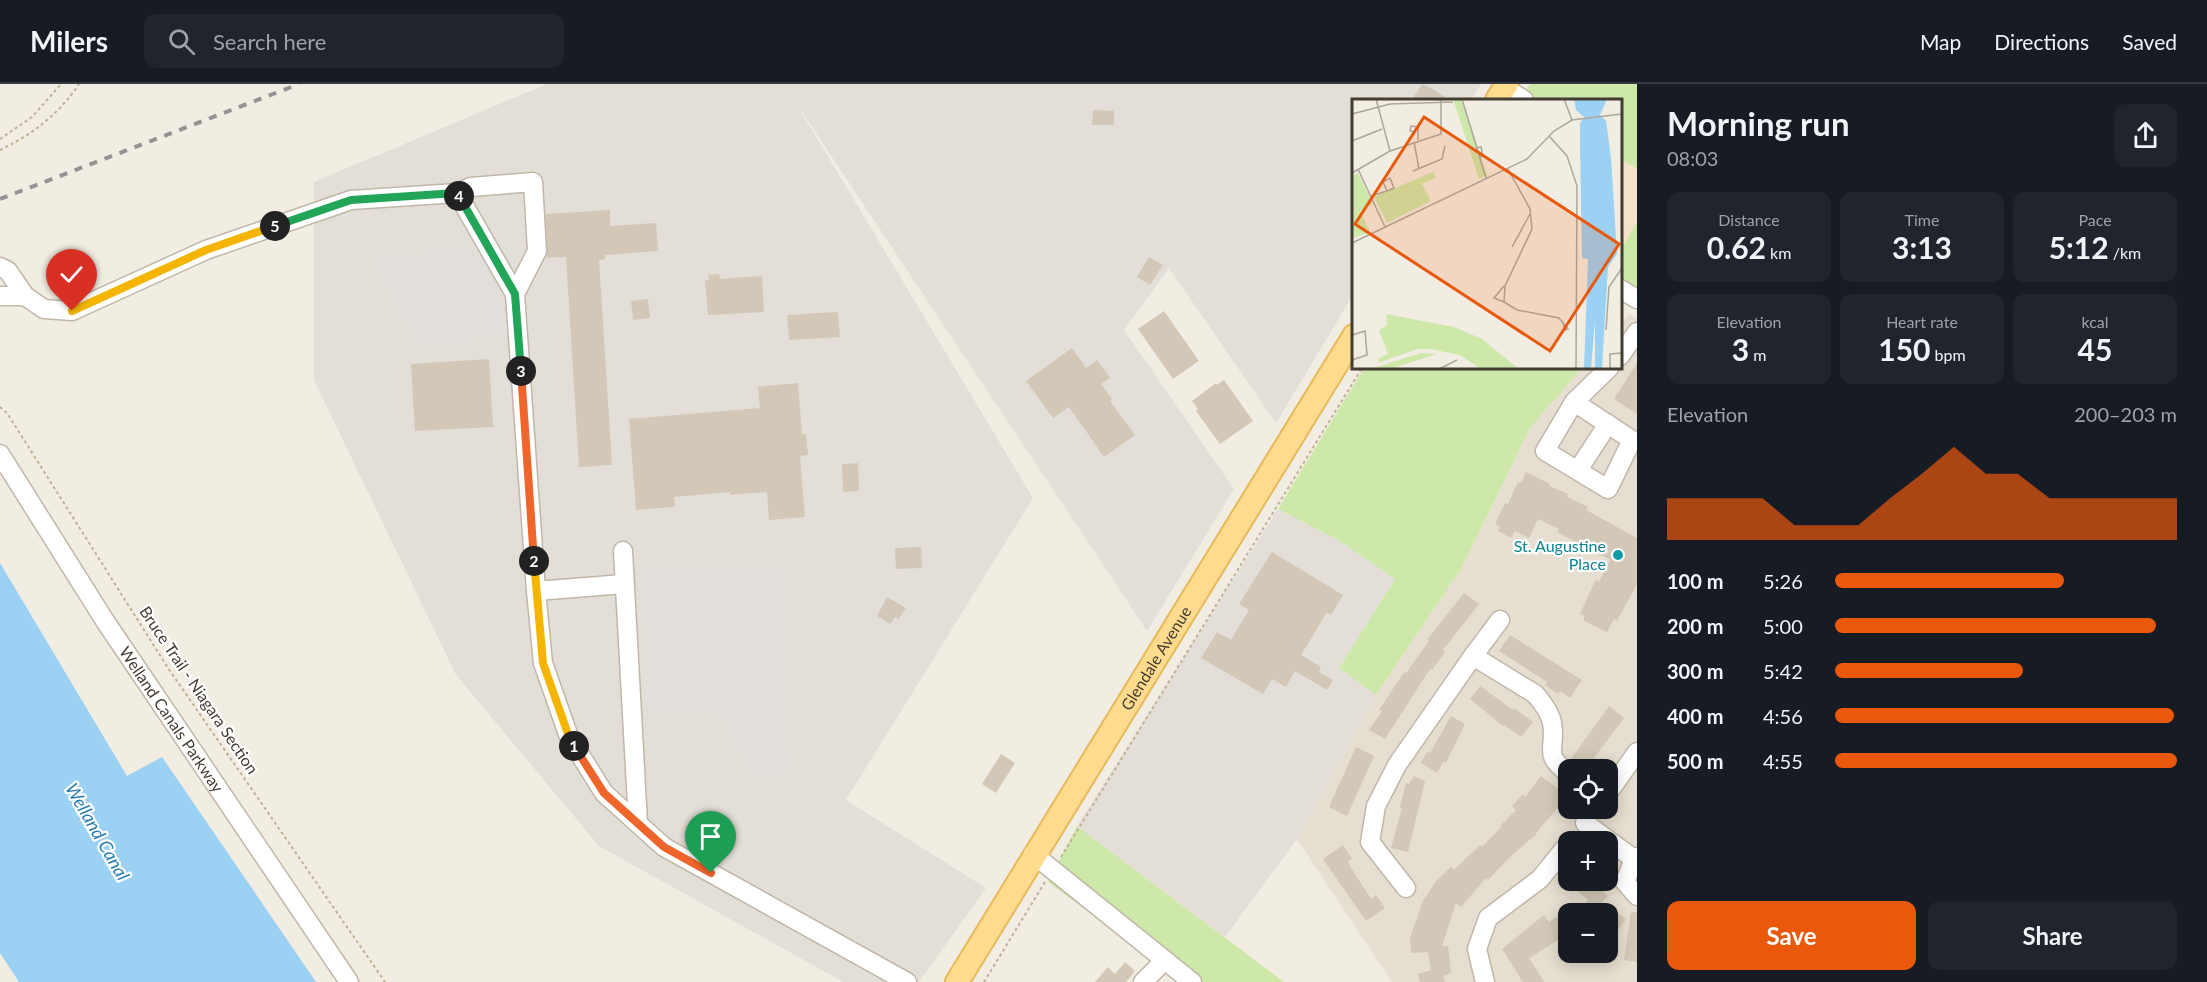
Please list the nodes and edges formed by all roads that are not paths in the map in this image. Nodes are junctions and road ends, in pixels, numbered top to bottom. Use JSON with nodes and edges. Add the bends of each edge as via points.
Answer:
{"nodes":[{"id":1,"x":456,"y":193,"type":"junction"},
{"id":2,"x":0,"y":267,"type":"edge"},
{"id":3,"x":1622,"y":290,"type":"edge"},
{"id":4,"x":515,"y":294,"type":"junction"},
{"id":5,"x":0,"y":296,"type":"edge"},
{"id":6,"x":26,"y":296,"type":"junction"},
{"id":7,"x":1637,"y":299,"type":"edge"},
{"id":8,"x":1637,"y":332,"type":"edge"},
{"id":9,"x":1352,"y":338,"type":"edge"},
{"id":10,"x":1622,"y":353,"type":"edge"},
{"id":11,"x":1608,"y":369,"type":"edge"},
{"id":12,"x":1574,"y":402,"type":"junction"},
{"id":13,"x":1608,"y":424,"type":"junction"},
{"id":14,"x":0,"y":454,"type":"edge"},
{"id":15,"x":1578,"y":470,"type":"junction"},
{"id":16,"x":623,"y":551,"type":"dead end"},
{"id":17,"x":624,"y":584,"type":"junction"},
{"id":18,"x":536,"y":591,"type":"junction"},
{"id":19,"x":1500,"y":620,"type":"dead end"},
{"id":20,"x":1473,"y":656,"type":"junction"},
{"id":21,"x":1637,"y":752,"type":"edge"},
{"id":22,"x":1558,"y":765,"type":"edge"},
{"id":23,"x":1618,"y":779,"type":"edge"},
{"id":24,"x":1589,"y":819,"type":"edge"},
{"id":25,"x":1594,"y":819,"type":"edge"},
{"id":26,"x":638,"y":823,"type":"junction"},
{"id":27,"x":1579,"y":831,"type":"edge"},
{"id":28,"x":1034,"y":854,"type":"junction"},
{"id":29,"x":1558,"y":857,"type":"edge"},
{"id":30,"x":1635,"y":858,"type":"edge"},
{"id":31,"x":1406,"y":888,"type":"dead end"},
{"id":32,"x":1637,"y":896,"type":"edge"},
{"id":33,"x":1165,"y":960,"type":"junction"},
{"id":34,"x":349,"y":982,"type":"edge"},
{"id":35,"x":907,"y":982,"type":"edge"},
{"id":36,"x":957,"y":982,"type":"edge"},
{"id":37,"x":1143,"y":982,"type":"edge"},
{"id":38,"x":1192,"y":982,"type":"edge"},
{"id":39,"x":1485,"y":982,"type":"edge"}],
"edges":[{"from":1,"to":4,"type":"street"},
{"from":1,"to":4,"type":"street","via":[[471,187],[533,182],[537,251]]},
{"from":1,"to":6,"type":"street","via":[[351,200],[206,250],[72,311],[44,309]]},
{"from":2,"to":6,"type":"street","via":[[8,271]]},
{"from":3,"to":7,"type":"street"},
{"from":4,"to":18,"type":"street"},
{"from":5,"to":6,"type":"street"},
{"from":8,"to":10,"type":"street"},
{"from":9,"to":28,"type":"main road","name":"Glendale Avenue"},
{"from":11,"to":12,"type":"street"},
{"from":12,"to":13,"type":"street"},
{"from":12,"to":15,"type":"street","via":[[1545,451]]},
{"from":13,"to":15,"type":"street"},
{"from":13,"to":15,"type":"street","via":[[1632,440],[1608,489]]},
{"from":14,"to":34,"type":"street","name":"Welland Canals Parkway","via":[[105,621]]},
{"from":16,"to":17,"type":"street"},
{"from":17,"to":18,"type":"street"},
{"from":17,"to":26,"type":"street"},
{"from":18,"to":26,"type":"street","via":[[543,663],[569,737],[604,793]]},
{"from":19,"to":20,"type":"street"},
{"from":20,"to":22,"type":"street","via":[[1541,701],[1552,724],[1551,753]]},
{"from":20,"to":31,"type":"street","via":[[1397,765],[1376,806],[1370,842]]},
{"from":21,"to":23,"type":"street"},
{"from":24,"to":27,"type":"street"},
{"from":25,"to":30,"type":"street"},
{"from":26,"to":35,"type":"street","via":[[664,847]]},
{"from":28,"to":33,"type":"street"},
{"from":28,"to":36,"type":"main road","name":"Glendale Avenue"},
{"from":29,"to":39,"type":"street","via":[[1540,879],[1488,918],[1477,949]]},
{"from":30,"to":32,"type":"street","via":[[1625,882]]},
{"from":33,"to":37,"type":"street"},
{"from":33,"to":38,"type":"street"}]}
